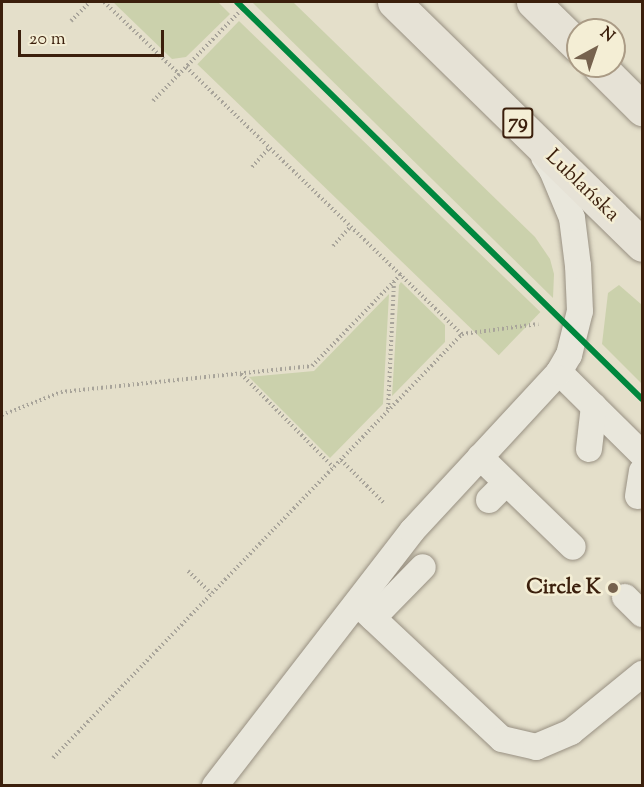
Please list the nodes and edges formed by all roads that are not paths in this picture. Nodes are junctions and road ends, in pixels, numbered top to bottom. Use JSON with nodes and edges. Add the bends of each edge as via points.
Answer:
{"nodes":[{"id":1,"x":394,"y":2,"type":"edge"},
{"id":2,"x":532,"y":2,"type":"edge"},
{"id":3,"x":566,"y":35,"type":"edge"},
{"id":4,"x":611,"y":78,"type":"edge"},
{"id":5,"x":642,"y":109,"type":"edge"},
{"id":6,"x":527,"y":132,"type":"junction"},
{"id":7,"x":642,"y":245,"type":"edge"},
{"id":8,"x":559,"y":372,"type":"junction"},
{"id":9,"x":594,"y":406,"type":"junction"},
{"id":10,"x":589,"y":448,"type":"dead end"},
{"id":11,"x":642,"y":454,"type":"edge"},
{"id":12,"x":480,"y":457,"type":"junction"},
{"id":13,"x":642,"y":471,"type":"edge"},
{"id":14,"x":638,"y":496,"type":"dead end"},
{"id":15,"x":573,"y":547,"type":"dead end"},
{"id":16,"x":423,"y":567,"type":"dead end"},
{"id":17,"x":365,"y":611,"type":"junction"},
{"id":18,"x":642,"y":674,"type":"edge"},
{"id":19,"x":215,"y":786,"type":"edge"}],
"edges":[{"from":1,"to":6,"type":"main road","name":"Lublańska","number":"79"},
{"from":2,"to":3,"type":"main road"},
{"from":4,"to":5,"type":"main road"},
{"from":6,"to":7,"type":"main road","name":"Lublańska","number":"79"},
{"from":6,"to":8,"type":"lane","via":[[552,170],[572,218],[579,266],[576,336]]},
{"from":8,"to":9,"type":"lane"},
{"from":8,"to":12,"type":"lane"},
{"from":9,"to":10,"type":"lane"},
{"from":9,"to":11,"type":"lane"},
{"from":12,"to":15,"type":"lane","via":[[498,492]]},
{"from":12,"to":17,"type":"lane","via":[[412,531]]},
{"from":13,"to":14,"type":"lane"},
{"from":16,"to":17,"type":"lane"},
{"from":17,"to":18,"type":"lane","via":[[502,739],[536,747],[571,732]]},
{"from":17,"to":19,"type":"lane"}]}
